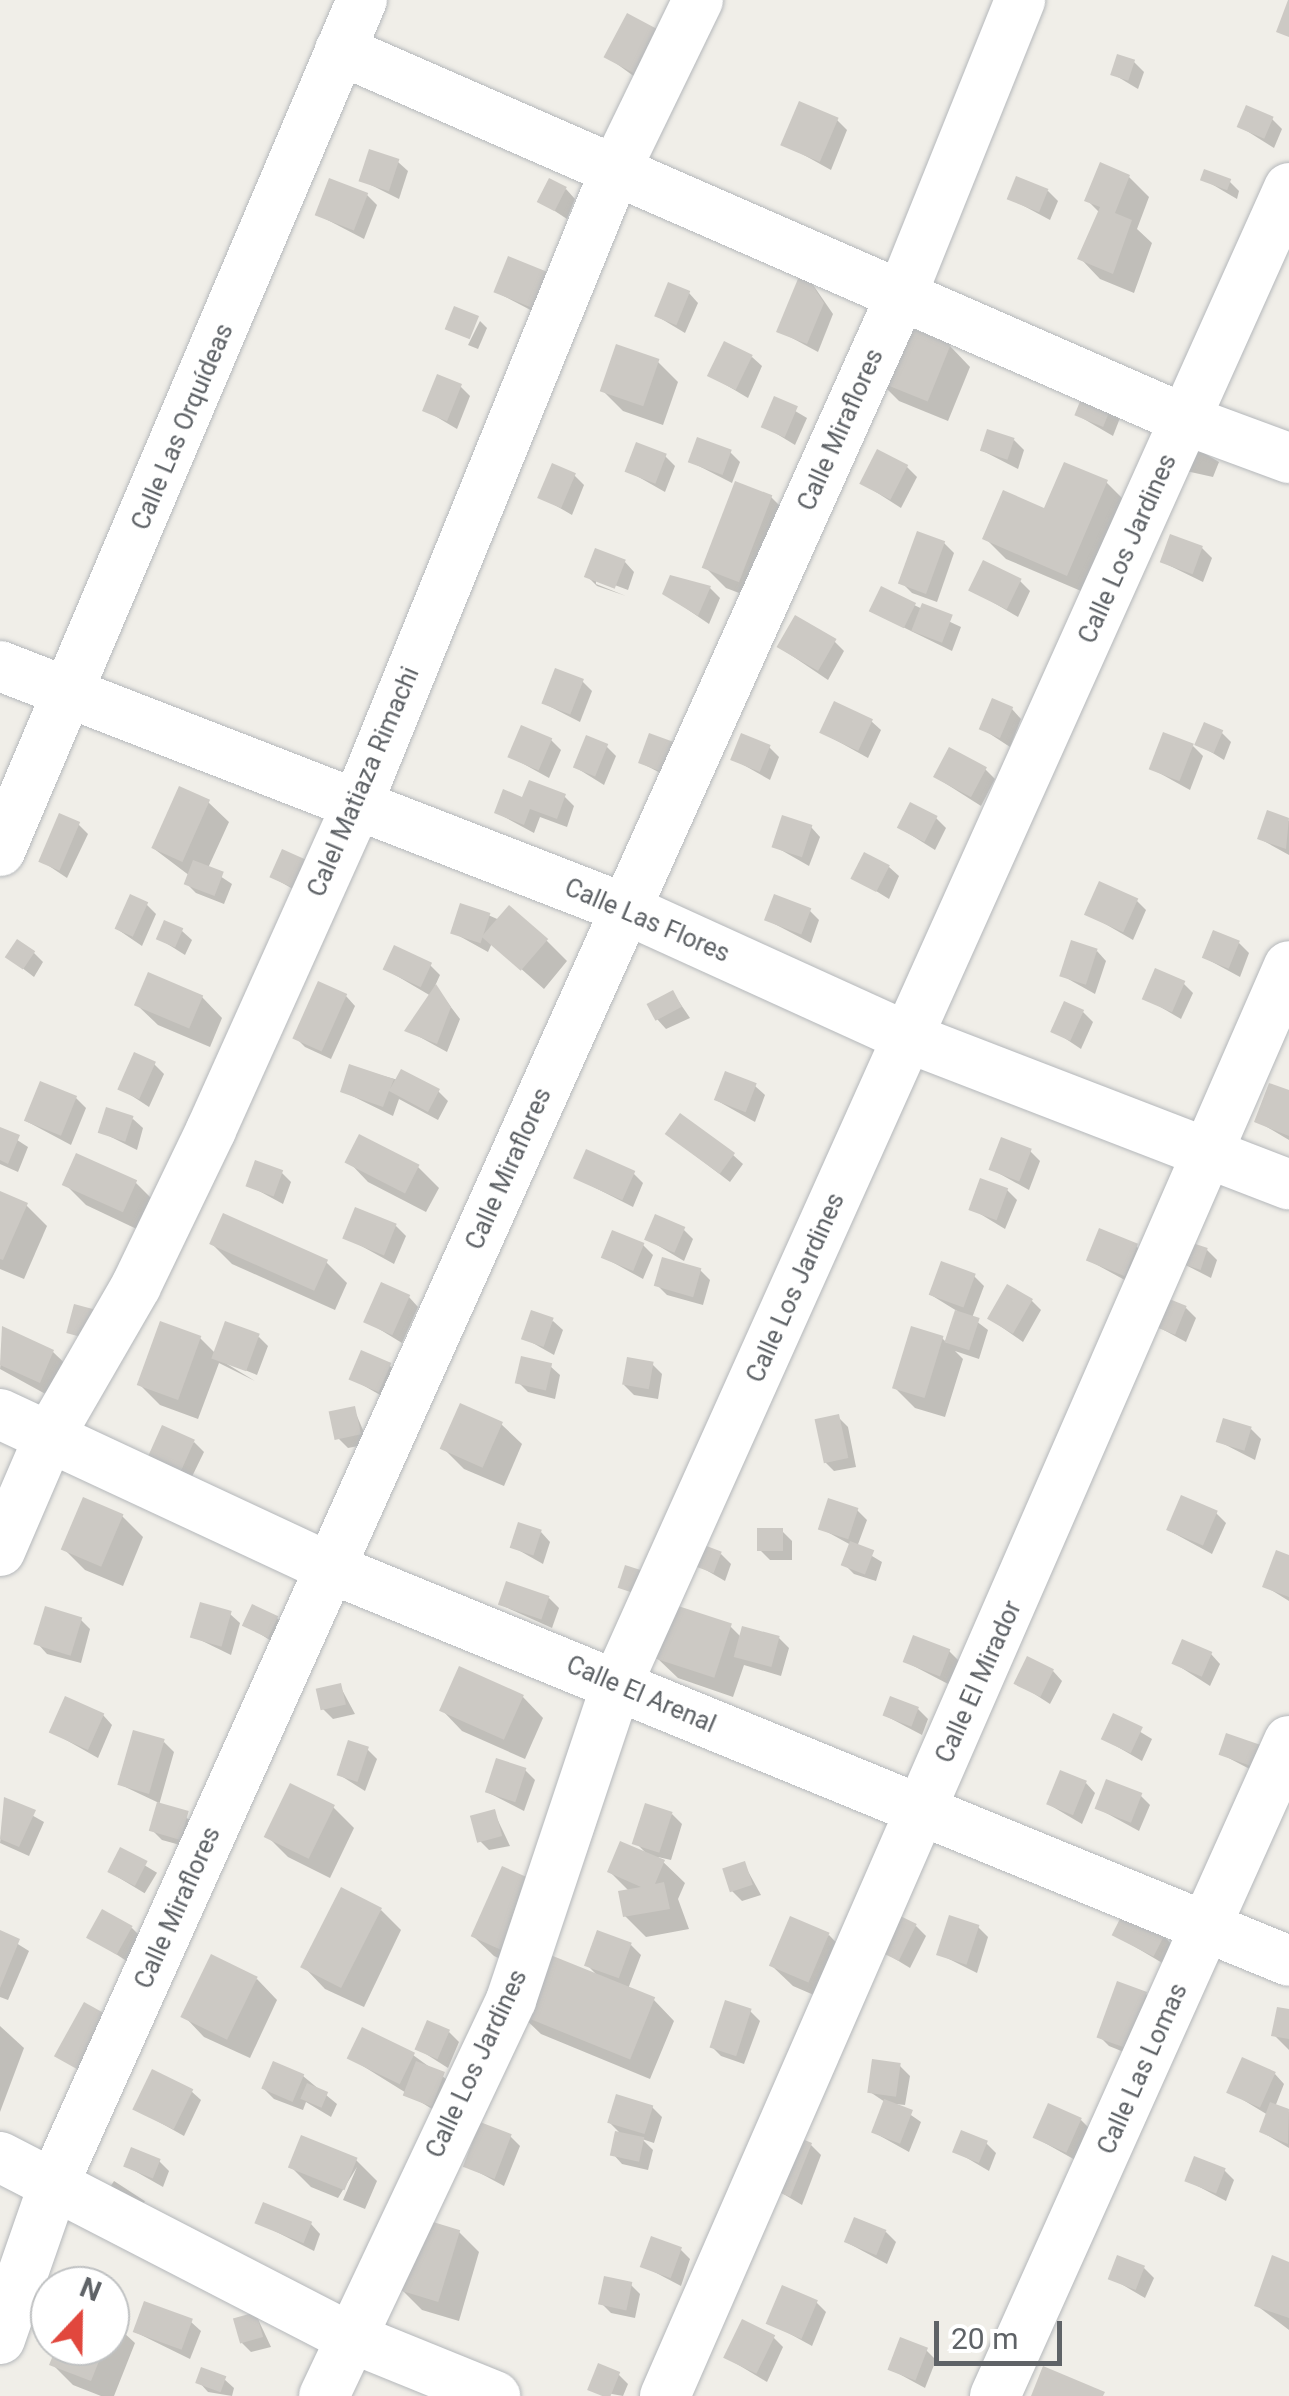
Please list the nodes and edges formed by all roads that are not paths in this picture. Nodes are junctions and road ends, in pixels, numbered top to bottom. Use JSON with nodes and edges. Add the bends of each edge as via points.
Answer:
{"nodes":[{"id":1,"x":362,"y":0,"type":"edge"},
{"id":2,"x":698,"y":0,"type":"edge"},
{"id":3,"x":1020,"y":0,"type":"edge"},
{"id":4,"x":340,"y":50,"type":"junction"},
{"id":5,"x":615,"y":171,"type":"junction"},
{"id":6,"x":1289,"y":188,"type":"edge"},
{"id":7,"x":902,"y":294,"type":"junction"},
{"id":8,"x":1186,"y":420,"type":"junction"},
{"id":9,"x":1289,"y":458,"type":"edge"},
{"id":10,"x":0,"y":666,"type":"edge"},
{"id":11,"x":72,"y":696,"type":"junction"},
{"id":12,"x":356,"y":808,"type":"junction"},
{"id":13,"x":0,"y":851,"type":"edge"},
{"id":14,"x":626,"y":909,"type":"junction"},
{"id":15,"x":1289,"y":966,"type":"edge"},
{"id":16,"x":909,"y":1038,"type":"junction"},
{"id":17,"x":1213,"y":1152,"type":"junction"},
{"id":18,"x":1289,"y":1185,"type":"edge"},
{"id":19,"x":0,"y":1414,"type":"edge"},
{"id":20,"x":50,"y":1435,"type":"junction"},
{"id":21,"x":0,"y":1551,"type":"edge"},
{"id":22,"x":330,"y":1568,"type":"junction"},
{"id":23,"x":617,"y":1684,"type":"junction"},
{"id":24,"x":1289,"y":1741,"type":"edge"},
{"id":25,"x":921,"y":1812,"type":"junction"},
{"id":26,"x":1207,"y":1929,"type":"junction"},
{"id":27,"x":1289,"y":1961,"type":"edge"},
{"id":28,"x":0,"y":2157,"type":"edge"},
{"id":29,"x":55,"y":2181,"type":"junction"},
{"id":30,"x":347,"y":2336,"type":"junction"},
{"id":31,"x":0,"y":2338,"type":"edge"},
{"id":32,"x":324,"y":2396,"type":"edge"},
{"id":33,"x":495,"y":2396,"type":"edge"},
{"id":34,"x":665,"y":2396,"type":"edge"},
{"id":35,"x":995,"y":2396,"type":"edge"}],
"edges":[{"from":1,"to":4,"type":"street","name":"Calle Las Orquídeas"},
{"from":2,"to":5,"type":"street","name":"Calel Matiaza Rimachi"},
{"from":3,"to":7,"type":"street","name":"Calle Miraflores"},
{"from":4,"to":5,"type":"street"},
{"from":4,"to":11,"type":"street","name":"Calle Las Orquídeas"},
{"from":5,"to":7,"type":"street"},
{"from":5,"to":12,"type":"street","name":"Calel Matiaza Rimachi"},
{"from":6,"to":8,"type":"street","name":"Calle Los Jardines"},
{"from":7,"to":8,"type":"street"},
{"from":7,"to":14,"type":"street","name":"Calle Miraflores"},
{"from":8,"to":9,"type":"street"},
{"from":8,"to":16,"type":"street","name":"Calle Los Jardines"},
{"from":10,"to":11,"type":"street","name":"Calle Las Flores"},
{"from":11,"to":12,"type":"street","name":"Calle Las Flores"},
{"from":11,"to":13,"type":"street","name":"Calle Las Orquídeas"},
{"from":12,"to":14,"type":"street","name":"Calle Las Flores"},
{"from":12,"to":20,"type":"street","name":"Calel Matiaza Rimachi","via":[[136,1286]]},
{"from":14,"to":16,"type":"street","name":"Calle Las Flores"},
{"from":14,"to":22,"type":"street","name":"Calle Miraflores"},
{"from":15,"to":17,"type":"street","name":"Calle El Mirador"},
{"from":16,"to":17,"type":"street","name":"Calle Las Flores"},
{"from":16,"to":23,"type":"street","name":"Calle Los Jardines"},
{"from":17,"to":18,"type":"street","name":"Calle Las Flores"},
{"from":17,"to":25,"type":"street","name":"Calle El Mirador"},
{"from":19,"to":20,"type":"street","name":"Calle El Arenal"},
{"from":20,"to":21,"type":"street","name":"Calel Matiaza Rimachi"},
{"from":20,"to":22,"type":"street","name":"Calle El Arenal"},
{"from":22,"to":23,"type":"street","name":"Calle El Arenal"},
{"from":22,"to":29,"type":"street","name":"Calle Miraflores"},
{"from":23,"to":25,"type":"street","name":"Calle El Arenal"},
{"from":23,"to":30,"type":"street","name":"Calle Los Jardines","via":[[511,2000]]},
{"from":24,"to":26,"type":"street","name":"Calle Las Lomas"},
{"from":25,"to":26,"type":"street","name":"Calle El Arenal"},
{"from":25,"to":34,"type":"street","name":"Calle El Mirador"},
{"from":26,"to":27,"type":"street","name":"Calle El Arenal"},
{"from":26,"to":35,"type":"street","name":"Calle Las Lomas"},
{"from":28,"to":29,"type":"street"},
{"from":29,"to":30,"type":"street"},
{"from":29,"to":31,"type":"street","name":"Calle Miraflores"},
{"from":30,"to":32,"type":"street","name":"Calle Los Jardines"},
{"from":30,"to":33,"type":"street"}]}
